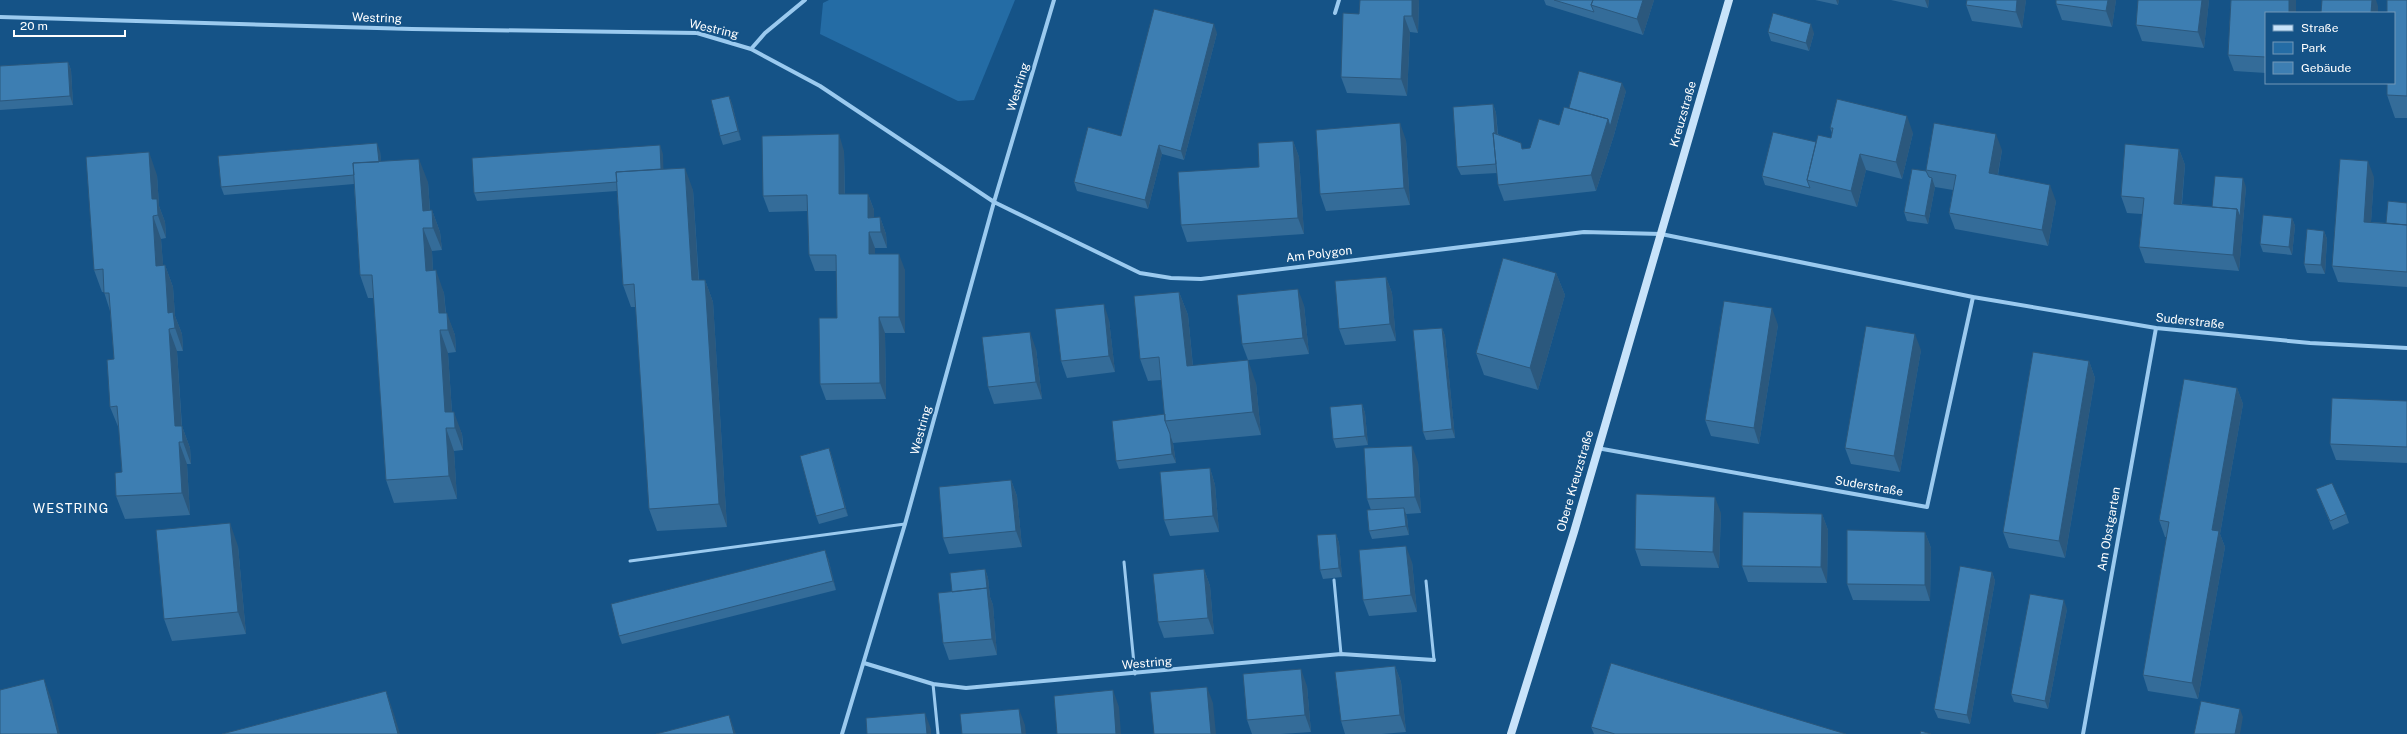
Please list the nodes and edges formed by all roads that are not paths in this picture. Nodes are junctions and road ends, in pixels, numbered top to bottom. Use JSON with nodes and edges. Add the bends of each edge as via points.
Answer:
{"nodes":[{"id":1,"x":805,"y":0,"type":"edge"},
{"id":2,"x":1054,"y":0,"type":"edge"},
{"id":3,"x":1339,"y":0,"type":"edge"},
{"id":4,"x":1728,"y":0,"type":"edge"},
{"id":5,"x":1335,"y":13,"type":"dead end"},
{"id":6,"x":0,"y":17,"type":"edge"},
{"id":7,"x":751,"y":49,"type":"junction"},
{"id":8,"x":994,"y":202,"type":"junction"},
{"id":9,"x":1661,"y":234,"type":"junction"},
{"id":10,"x":1973,"y":297,"type":"junction"},
{"id":11,"x":2156,"y":328,"type":"junction"},
{"id":12,"x":2407,"y":348,"type":"edge"},
{"id":13,"x":1597,"y":448,"type":"junction"},
{"id":14,"x":905,"y":524,"type":"junction"},
{"id":15,"x":630,"y":561,"type":"dead end"},
{"id":16,"x":1124,"y":562,"type":"dead end"},
{"id":17,"x":1334,"y":580,"type":"dead end"},
{"id":18,"x":1426,"y":581,"type":"dead end"},
{"id":19,"x":1341,"y":654,"type":"junction"},
{"id":20,"x":1434,"y":660,"type":"joint"},
{"id":21,"x":864,"y":664,"type":"junction"},
{"id":22,"x":1135,"y":674,"type":"junction"},
{"id":23,"x":933,"y":684,"type":"junction"},
{"id":24,"x":842,"y":734,"type":"edge"},
{"id":25,"x":938,"y":734,"type":"edge"},
{"id":26,"x":1511,"y":734,"type":"edge"},
{"id":27,"x":2083,"y":734,"type":"edge"}],
"edges":[{"from":1,"to":7,"type":"street","name":"Westring","via":[[765,33]]},
{"from":2,"to":8,"type":"street","name":"Westring"},
{"from":3,"to":5,"type":"street"},
{"from":4,"to":9,"type":"street","name":"Kreuzstraße"},
{"from":6,"to":7,"type":"street","name":"Westring","via":[[412,29],[675,32],[697,33]]},
{"from":7,"to":8,"type":"street","name":"Westring","via":[[820,86]]},
{"from":8,"to":9,"type":"street","name":"Am Polygon","via":[[1140,273],[1171,278],[1201,279],[1584,232]]},
{"from":8,"to":14,"type":"street","name":"Westring"},
{"from":9,"to":10,"type":"street","name":"Suderstraße"},
{"from":9,"to":13,"type":"street","name":"Obere Kreuzstraße"},
{"from":10,"to":11,"type":"street","name":"Suderstraße"},
{"from":10,"to":13,"type":"street","name":"Suderstraße","via":[[1927,507]]},
{"from":11,"to":12,"type":"street","name":"Suderstraße","via":[[2310,343]]},
{"from":11,"to":27,"type":"street","name":"Am Obstgarten"},
{"from":13,"to":26,"type":"street","name":"Obere Kreuzstraße","via":[[1574,532]]},
{"from":14,"to":15,"type":"lane"},
{"from":14,"to":21,"type":"street","name":"Westring"},
{"from":16,"to":22,"type":"lane"},
{"from":17,"to":19,"type":"lane"},
{"from":18,"to":20,"type":"lane"},
{"from":19,"to":20,"type":"street","name":"Westring"},
{"from":19,"to":22,"type":"street","name":"Westring"},
{"from":21,"to":23,"type":"street","name":"Westring"},
{"from":21,"to":24,"type":"street","name":"Westring"},
{"from":22,"to":23,"type":"street","name":"Westring","via":[[966,688]]},
{"from":23,"to":25,"type":"lane"}]}
